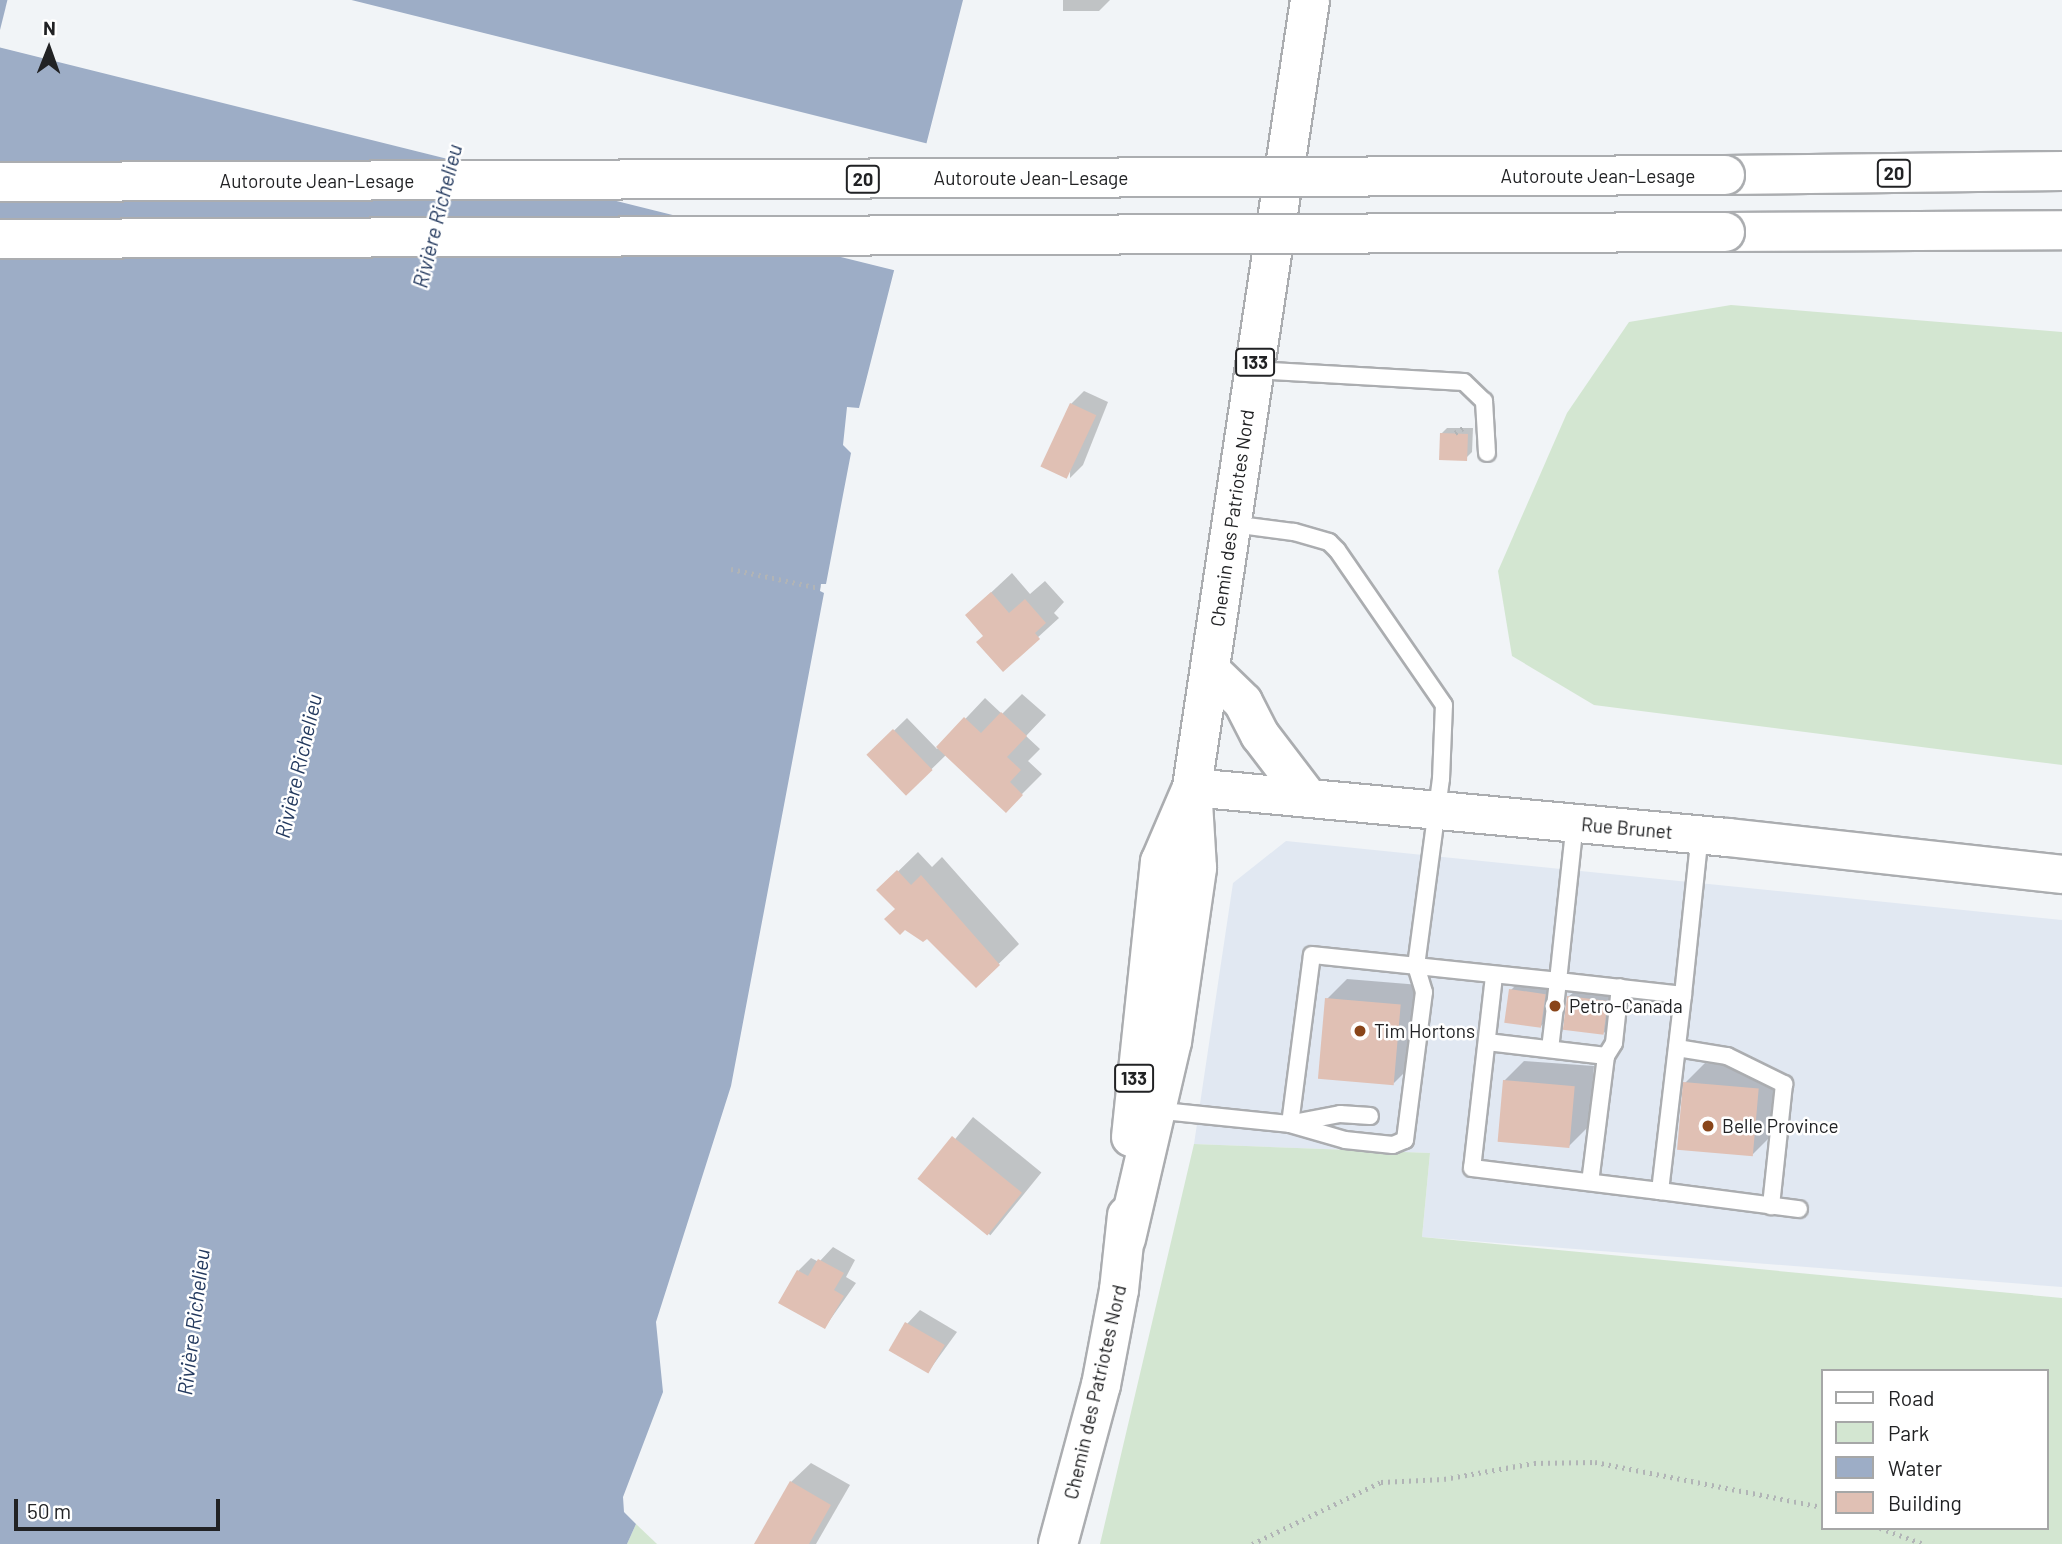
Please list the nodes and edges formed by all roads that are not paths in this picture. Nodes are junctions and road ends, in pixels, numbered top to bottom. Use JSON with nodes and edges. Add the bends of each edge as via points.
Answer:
{"nodes":[{"id":1,"x":1310,"y":0,"type":"edge"},
{"id":2,"x":2062,"y":171,"type":"edge"},
{"id":3,"x":0,"y":182,"type":"edge"},
{"id":4,"x":2062,"y":230,"type":"edge"},
{"id":5,"x":0,"y":239,"type":"edge"},
{"id":6,"x":1254,"y":370,"type":"junction"},
{"id":7,"x":1487,"y":453,"type":"dead end"},
{"id":8,"x":1232,"y":524,"type":"junction"},
{"id":9,"x":1210,"y":670,"type":"junction"},
{"id":10,"x":1192,"y":787,"type":"junction"},
{"id":11,"x":1308,"y":798,"type":"junction"},
{"id":12,"x":1437,"y":810,"type":"junction"},
{"id":13,"x":1575,"y":823,"type":"junction"},
{"id":14,"x":1700,"y":834,"type":"junction"},
{"id":15,"x":2062,"y":874,"type":"edge"},
{"id":16,"x":1416,"y":966,"type":"junction"},
{"id":17,"x":1494,"y":976,"type":"junction"},
{"id":18,"x":1558,"y":981,"type":"junction"},
{"id":19,"x":1620,"y":987,"type":"junction"},
{"id":20,"x":1683,"y":995,"type":"junction"},
{"id":21,"x":1487,"y":1042,"type":"junction"},
{"id":22,"x":1677,"y":1048,"type":"junction"},
{"id":23,"x":1550,"y":1049,"type":"junction"},
{"id":24,"x":1606,"y":1056,"type":"junction"},
{"id":25,"x":1144,"y":1109,"type":"junction"},
{"id":26,"x":1370,"y":1116,"type":"dead end"},
{"id":27,"x":1290,"y":1124,"type":"junction"},
{"id":28,"x":1590,"y":1182,"type":"junction"},
{"id":29,"x":1660,"y":1191,"type":"junction"},
{"id":30,"x":1772,"y":1206,"type":"junction"},
{"id":31,"x":1799,"y":1209,"type":"dead end"},
{"id":32,"x":1058,"y":1544,"type":"edge"}],
"edges":[{"from":1,"to":6,"type":"main road","name":"Chemin des Patriotes Nord","number":"133"},
{"from":2,"to":3,"type":"main road","name":"Autoroute Jean-Lesage","number":"20","bridge":true},
{"from":4,"to":5,"type":"main road","bridge":true},
{"from":6,"to":7,"type":"lane","via":[[1464,382],[1484,401]]},
{"from":6,"to":8,"type":"main road","name":"Chemin des Patriotes Nord","number":"133"},
{"from":8,"to":9,"type":"main road","name":"Chemin des Patriotes Nord","number":"133"},
{"from":8,"to":12,"type":"lane","via":[[1285,530],[1329,542],[1337,550],[1444,705]]},
{"from":9,"to":10,"type":"main road","name":"Chemin des Patriotes Nord","number":"133"},
{"from":9,"to":11,"type":"main road","via":[[1243,702],[1261,735]]},
{"from":10,"to":11,"type":"street","name":"Rue Brunet"},
{"from":10,"to":25,"type":"main road","name":"Chemin des Patriotes Nord","number":"133","via":[[1160,862]]},
{"from":11,"to":12,"type":"street","name":"Rue Brunet"},
{"from":12,"to":13,"type":"street","name":"Rue Brunet"},
{"from":12,"to":16,"type":"lane"},
{"from":13,"to":14,"type":"street","name":"Rue Brunet"},
{"from":13,"to":18,"type":"lane"},
{"from":14,"to":15,"type":"street","name":"Rue Brunet"},
{"from":14,"to":20,"type":"lane"},
{"from":16,"to":17,"type":"lane"},
{"from":16,"to":27,"type":"lane","via":[[1312,955]]},
{"from":16,"to":27,"type":"lane","via":[[1424,992],[1405,1140],[1393,1145],[1345,1140]]},
{"from":17,"to":18,"type":"lane"},
{"from":17,"to":21,"type":"lane"},
{"from":18,"to":19,"type":"lane"},
{"from":18,"to":23,"type":"lane"},
{"from":19,"to":20,"type":"lane"},
{"from":19,"to":24,"type":"lane","via":[[1614,1043]]},
{"from":20,"to":22,"type":"lane"},
{"from":21,"to":23,"type":"lane"},
{"from":21,"to":28,"type":"lane","via":[[1472,1168]]},
{"from":22,"to":29,"type":"lane"},
{"from":22,"to":30,"type":"lane","via":[[1727,1056],[1784,1084]]},
{"from":23,"to":24,"type":"lane"},
{"from":24,"to":28,"type":"lane"},
{"from":25,"to":27,"type":"lane"},
{"from":25,"to":32,"type":"main road","name":"Chemin des Patriotes Nord","number":"133","via":[[1101,1385]]},
{"from":26,"to":27,"type":"lane","via":[[1340,1114]]},
{"from":28,"to":29,"type":"lane"},
{"from":29,"to":30,"type":"lane"},
{"from":30,"to":31,"type":"lane"}]}
